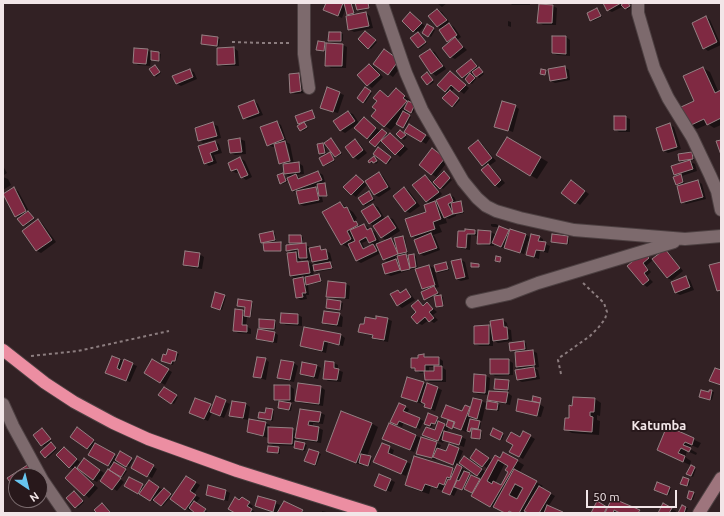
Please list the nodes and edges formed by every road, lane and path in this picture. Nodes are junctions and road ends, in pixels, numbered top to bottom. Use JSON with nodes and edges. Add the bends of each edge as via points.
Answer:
{"nodes":[{"id":1,"x":304,"y":3,"type":"edge"},
{"id":2,"x":382,"y":3,"type":"edge"},
{"id":3,"x":636,"y":6,"type":"edge"},
{"id":4,"x":232,"y":42,"type":"dead end"},
{"id":5,"x":303,"y":42,"type":"junction"},
{"id":6,"x":309,"y":88,"type":"dead end"},
{"id":7,"x":721,"y":210,"type":"edge"},
{"id":8,"x":721,"y":236,"type":"edge"},
{"id":9,"x":685,"y":239,"type":"junction"},
{"id":10,"x":573,"y":272,"type":"junction"},
{"id":11,"x":472,"y":302,"type":"dead end"},
{"id":12,"x":169,"y":331,"type":"dead end"},
{"id":13,"x":6,"y":354,"type":"edge"},
{"id":14,"x":561,"y":374,"type":"dead end"},
{"id":15,"x":3,"y":404,"type":"edge"},
{"id":16,"x":721,"y":478,"type":"edge"},
{"id":17,"x":66,"y":513,"type":"edge"},
{"id":18,"x":371,"y":513,"type":"edge"},
{"id":19,"x":699,"y":513,"type":"edge"}],
"edges":[{"from":1,"to":5,"type":"street"},
{"from":2,"to":9,"type":"street","via":[[406,73],[422,110],[463,181],[486,206],[520,218],[574,230]]},
{"from":3,"to":7,"type":"street","via":[[654,68],[710,175]]},
{"from":4,"to":5,"type":"path"},
{"from":5,"to":6,"type":"street"},
{"from":8,"to":9,"type":"street"},
{"from":9,"to":10,"type":"street"},
{"from":10,"to":11,"type":"street","via":[[509,294]]},
{"from":10,"to":14,"type":"path","via":[[604,303],[607,312],[601,324],[590,336],[559,358]]},
{"from":12,"to":13,"type":"path","via":[[78,351]]},
{"from":13,"to":18,"type":"highway","via":[[74,402],[148,439],[237,471]]},
{"from":15,"to":17,"type":"street","via":[[43,481]]},
{"from":16,"to":19,"type":"street"}]}
